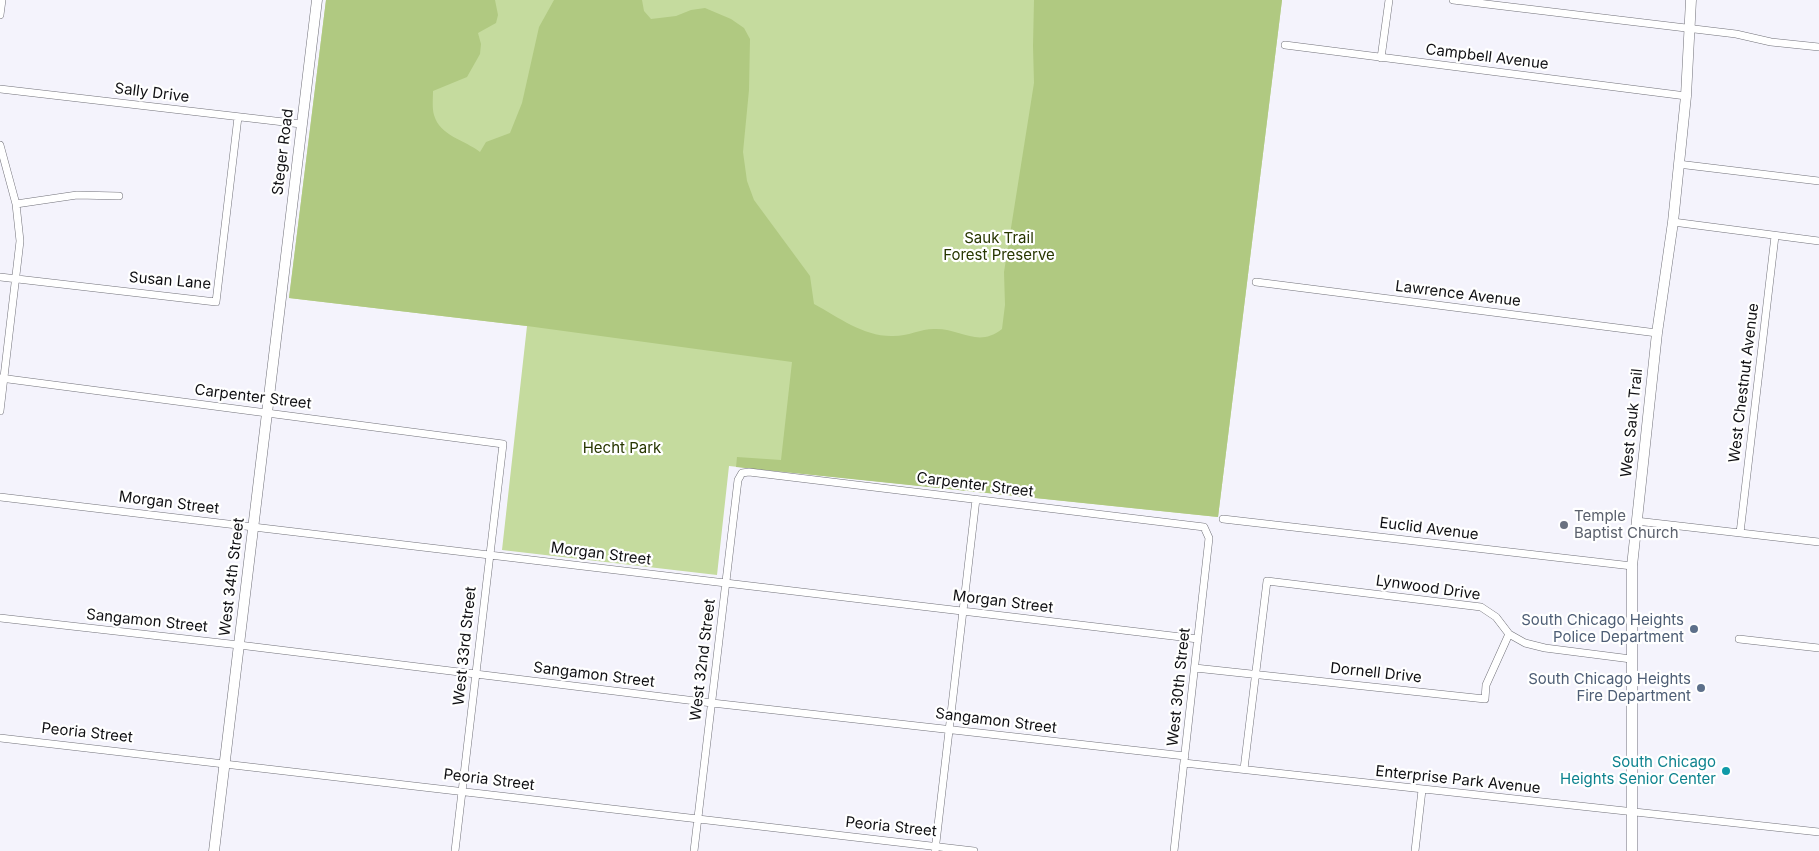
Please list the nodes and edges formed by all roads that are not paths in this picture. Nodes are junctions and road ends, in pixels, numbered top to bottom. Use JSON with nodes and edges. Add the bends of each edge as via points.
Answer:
{"nodes":[{"id":1,"x":2,"y":0,"type":"edge"},
{"id":2,"x":317,"y":0,"type":"edge"},
{"id":3,"x":1389,"y":0,"type":"edge"},
{"id":4,"x":1453,"y":0,"type":"edge"},
{"id":5,"x":1691,"y":0,"type":"edge"},
{"id":6,"x":0,"y":15,"type":"edge"},
{"id":7,"x":1689,"y":29,"type":"junction"},
{"id":8,"x":1285,"y":45,"type":"dead end"},
{"id":9,"x":1819,"y":47,"type":"edge"},
{"id":10,"x":1381,"y":58,"type":"junction"},
{"id":11,"x":0,"y":88,"type":"edge"},
{"id":12,"x":1686,"y":96,"type":"junction"},
{"id":13,"x":238,"y":117,"type":"junction"},
{"id":14,"x":301,"y":124,"type":"junction"},
{"id":15,"x":0,"y":145,"type":"edge"},
{"id":16,"x":1678,"y":164,"type":"junction"},
{"id":17,"x":1819,"y":181,"type":"edge"},
{"id":18,"x":119,"y":196,"type":"dead end"},
{"id":19,"x":16,"y":204,"type":"junction"},
{"id":20,"x":1673,"y":222,"type":"junction"},
{"id":21,"x":1775,"y":236,"type":"junction"},
{"id":22,"x":1819,"y":241,"type":"edge"},
{"id":23,"x":0,"y":276,"type":"edge"},
{"id":24,"x":15,"y":278,"type":"junction"},
{"id":25,"x":1256,"y":282,"type":"dead end"},
{"id":26,"x":280,"y":308,"type":"joint"},
{"id":27,"x":1657,"y":333,"type":"junction"},
{"id":28,"x":2,"y":378,"type":"edge"},
{"id":29,"x":0,"y":411,"type":"edge"},
{"id":30,"x":266,"y":412,"type":"junction"},
{"id":31,"x":503,"y":444,"type":"joint"},
{"id":32,"x":742,"y":473,"type":"joint"},
{"id":33,"x":0,"y":497,"type":"edge"},
{"id":34,"x":976,"y":499,"type":"junction"},
{"id":35,"x":1224,"y":519,"type":"dead end"},
{"id":36,"x":1636,"y":521,"type":"junction"},
{"id":37,"x":253,"y":527,"type":"junction"},
{"id":38,"x":1204,"y":527,"type":"joint"},
{"id":39,"x":1740,"y":533,"type":"junction"},
{"id":40,"x":1819,"y":542,"type":"edge"},
{"id":41,"x":489,"y":555,"type":"junction"},
{"id":42,"x":1632,"y":566,"type":"junction"},
{"id":43,"x":726,"y":583,"type":"junction"},
{"id":44,"x":962,"y":611,"type":"junction"},
{"id":45,"x":0,"y":618,"type":"edge"},
{"id":46,"x":1509,"y":634,"type":"junction"},
{"id":47,"x":1198,"y":639,"type":"junction"},
{"id":48,"x":1739,"y":639,"type":"dead end"},
{"id":49,"x":239,"y":645,"type":"junction"},
{"id":50,"x":1819,"y":648,"type":"edge"},
{"id":51,"x":1631,"y":659,"type":"junction"},
{"id":52,"x":1195,"y":668,"type":"junction"},
{"id":53,"x":476,"y":674,"type":"junction"},
{"id":54,"x":1256,"y":674,"type":"junction"},
{"id":55,"x":712,"y":703,"type":"junction"},
{"id":56,"x":949,"y":729,"type":"junction"},
{"id":57,"x":0,"y":738,"type":"edge"},
{"id":58,"x":1184,"y":760,"type":"junction"},
{"id":59,"x":225,"y":763,"type":"junction"},
{"id":60,"x":1244,"y":769,"type":"junction"},
{"id":61,"x":1422,"y":790,"type":"junction"},
{"id":62,"x":462,"y":791,"type":"junction"},
{"id":63,"x":1633,"y":812,"type":"junction"},
{"id":64,"x":698,"y":820,"type":"junction"},
{"id":65,"x":1819,"y":832,"type":"edge"},
{"id":66,"x":935,"y":849,"type":"edge"},
{"id":67,"x":214,"y":851,"type":"edge"},
{"id":68,"x":455,"y":851,"type":"edge"},
{"id":69,"x":694,"y":851,"type":"edge"},
{"id":70,"x":974,"y":851,"type":"edge"},
{"id":71,"x":1174,"y":851,"type":"edge"},
{"id":72,"x":1415,"y":851,"type":"edge"},
{"id":73,"x":1632,"y":851,"type":"edge"}],
"edges":[{"from":1,"to":6,"type":"street"},
{"from":2,"to":14,"type":"main road","name":"Steger Road"},
{"from":3,"to":10,"type":"street"},
{"from":4,"to":7,"type":"street"},
{"from":5,"to":7,"type":"main road","name":"West Sauk Trail"},
{"from":7,"to":9,"type":"street"},
{"from":7,"to":12,"type":"main road","name":"West Sauk Trail"},
{"from":8,"to":10,"type":"street","name":"Campbell Avenue"},
{"from":10,"to":12,"type":"street","name":"Campbell Avenue"},
{"from":11,"to":13,"type":"street","name":"Sally Drive"},
{"from":12,"to":16,"type":"main road","name":"West Sauk Trail"},
{"from":13,"to":14,"type":"street","name":"Sally Drive"},
{"from":13,"to":24,"type":"street","name":"Susan Lane","via":[[216,302]]},
{"from":14,"to":26,"type":"main road","name":"Steger Road"},
{"from":15,"to":19,"type":"street"},
{"from":16,"to":17,"type":"street"},
{"from":16,"to":20,"type":"main road","name":"West Sauk Trail"},
{"from":18,"to":19,"type":"street","via":[[77,195]]},
{"from":19,"to":24,"type":"street","via":[[20,242]]},
{"from":20,"to":21,"type":"street"},
{"from":20,"to":27,"type":"main road","name":"West Sauk Trail"},
{"from":21,"to":22,"type":"street"},
{"from":21,"to":39,"type":"street","name":"West Chestnut Avenue"},
{"from":23,"to":24,"type":"street","name":"Susan Lane"},
{"from":24,"to":28,"type":"street"},
{"from":25,"to":27,"type":"street","name":"Lawrence Avenue"},
{"from":26,"to":30,"type":"main road","name":"West 34th Street"},
{"from":27,"to":36,"type":"main road","name":"West Sauk Trail"},
{"from":28,"to":29,"type":"street"},
{"from":28,"to":30,"type":"street","name":"Carpenter Street"},
{"from":30,"to":31,"type":"street","name":"Carpenter Street"},
{"from":30,"to":37,"type":"main road","name":"West 34th Street"},
{"from":31,"to":41,"type":"street","name":"West 33rd Street"},
{"from":32,"to":34,"type":"street","name":"Carpenter Street"},
{"from":32,"to":43,"type":"street","name":"West 32nd Street","via":[[738,480]]},
{"from":33,"to":37,"type":"street","name":"Morgan Street"},
{"from":34,"to":38,"type":"street","name":"Carpenter Street"},
{"from":34,"to":44,"type":"street"},
{"from":35,"to":42,"type":"street","name":"Euclid Avenue"},
{"from":36,"to":39,"type":"street"},
{"from":36,"to":42,"type":"main road","name":"West Sauk Trail"},
{"from":37,"to":41,"type":"street","name":"Morgan Street"},
{"from":37,"to":49,"type":"main road","name":"West 34th Street"},
{"from":38,"to":47,"type":"street","name":"West 30th Street","via":[[1208,538]]},
{"from":39,"to":40,"type":"street"},
{"from":41,"to":43,"type":"street","name":"Morgan Street"},
{"from":41,"to":53,"type":"street","name":"West 33rd Street"},
{"from":42,"to":51,"type":"main road","name":"West Sauk Trail"},
{"from":43,"to":44,"type":"street","name":"Morgan Street"},
{"from":43,"to":55,"type":"street","name":"West 32nd Street"},
{"from":44,"to":47,"type":"street","name":"Morgan Street"},
{"from":44,"to":56,"type":"street"},
{"from":45,"to":49,"type":"street","name":"Sangamon Street"},
{"from":46,"to":51,"type":"street","name":"Lynwood Drive","via":[[1525,643],[1545,648]]},
{"from":46,"to":54,"type":"street","name":"Dornell Drive","via":[[1486,685],[1485,699]]},
{"from":46,"to":54,"type":"street","name":"Lynwood Drive","via":[[1496,617],[1482,607],[1267,581]]},
{"from":47,"to":52,"type":"street","name":"West 30th Street"},
{"from":48,"to":50,"type":"street"},
{"from":49,"to":53,"type":"street","name":"Sangamon Street"},
{"from":49,"to":59,"type":"main road","name":"West 34th Street"},
{"from":51,"to":63,"type":"main road","name":"West Sauk Trail"},
{"from":52,"to":54,"type":"street","name":"Dornell Drive"},
{"from":52,"to":58,"type":"street","name":"West 30th Street"},
{"from":53,"to":55,"type":"street","name":"Sangamon Street"},
{"from":53,"to":62,"type":"street","name":"West 33rd Street"},
{"from":54,"to":60,"type":"street"},
{"from":55,"to":56,"type":"street","name":"Sangamon Street"},
{"from":55,"to":64,"type":"street","name":"West 32nd Street"},
{"from":56,"to":58,"type":"street","name":"Sangamon Street"},
{"from":56,"to":66,"type":"street"},
{"from":57,"to":59,"type":"street","name":"Peoria Street"},
{"from":58,"to":60,"type":"street","name":"Enterprise Park Avenue"},
{"from":58,"to":71,"type":"street","name":"West 30th Street"},
{"from":59,"to":62,"type":"street","name":"Peoria Street"},
{"from":59,"to":67,"type":"main road","name":"West 34th Street"},
{"from":60,"to":61,"type":"street","name":"Enterprise Park Avenue"},
{"from":61,"to":63,"type":"street","name":"Enterprise Park Avenue"},
{"from":61,"to":72,"type":"street"},
{"from":62,"to":64,"type":"street","name":"Peoria Street"},
{"from":62,"to":68,"type":"street","name":"West 33rd Street"},
{"from":63,"to":65,"type":"street","name":"Enterprise Park Avenue"},
{"from":63,"to":73,"type":"main road","name":"West Sauk Trail"},
{"from":64,"to":66,"type":"street","name":"Peoria Street"},
{"from":64,"to":69,"type":"street","name":"West 32nd Street"},
{"from":66,"to":70,"type":"street","name":"Peoria Street"}]}
